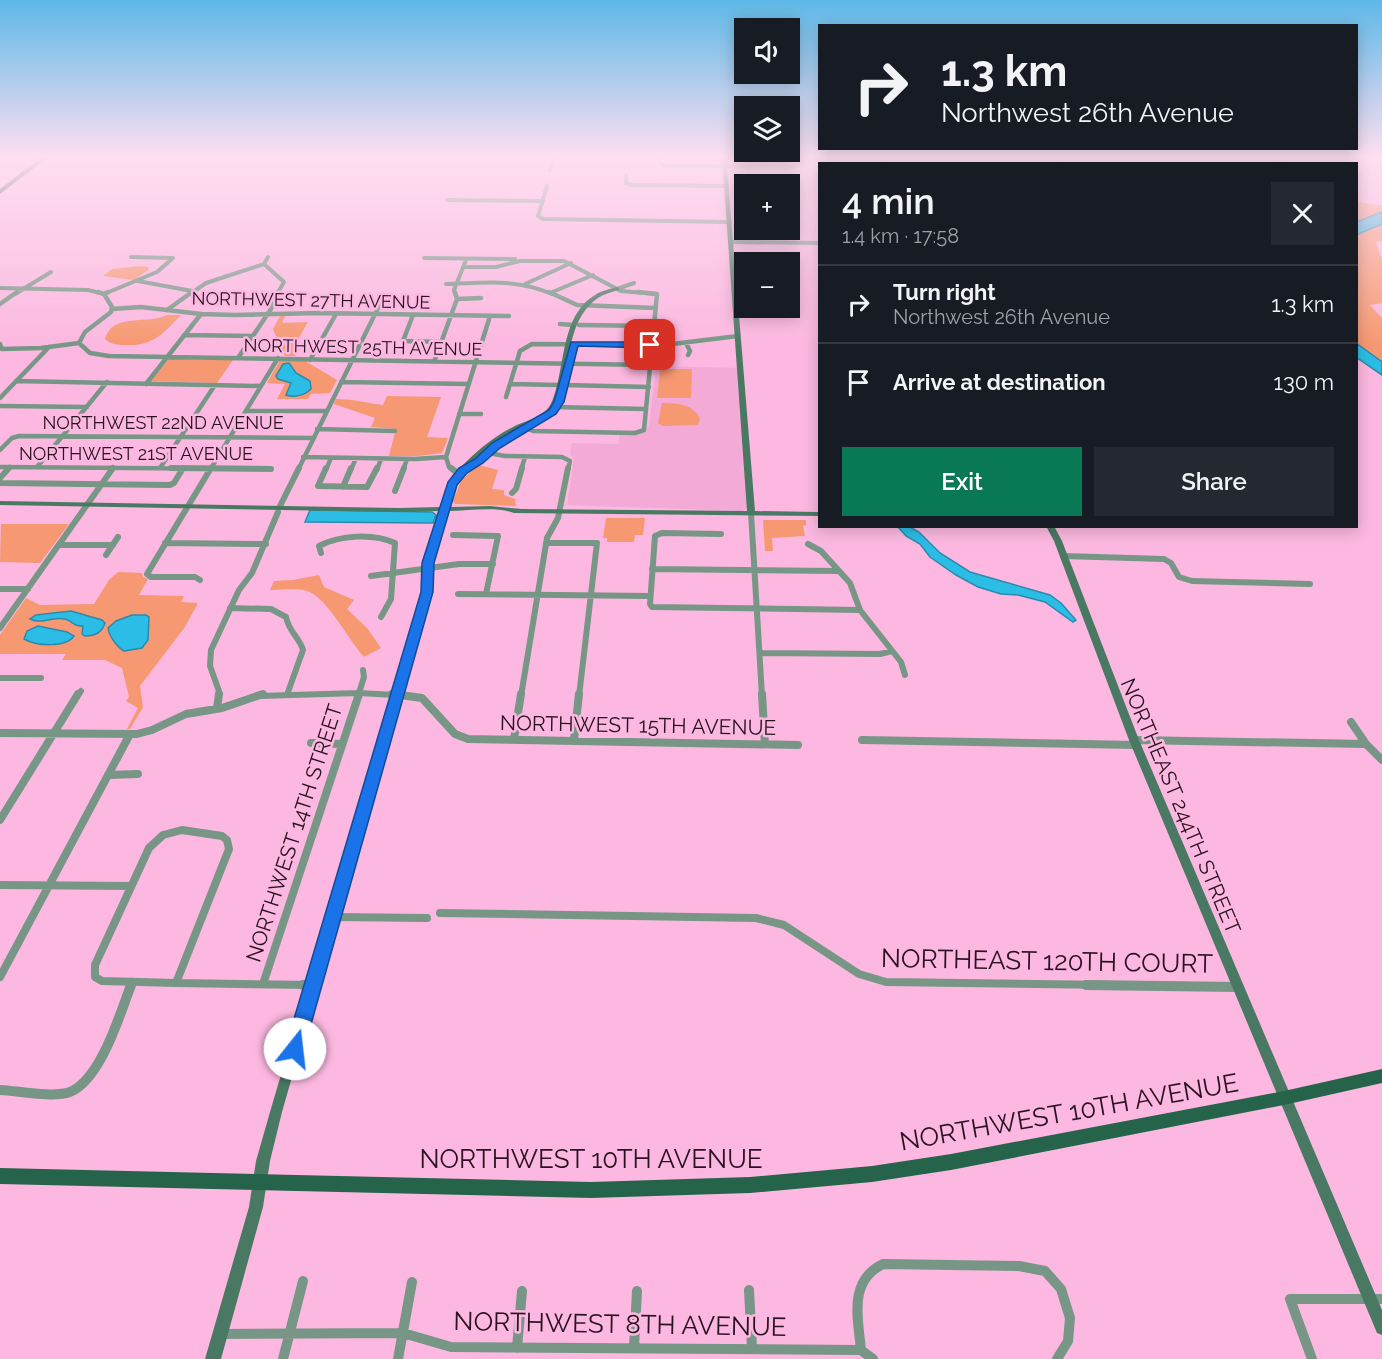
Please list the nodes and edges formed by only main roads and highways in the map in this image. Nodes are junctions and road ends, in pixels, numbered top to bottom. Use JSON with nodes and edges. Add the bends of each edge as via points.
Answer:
{"nodes":[{"id":1,"x":1382,"y":1076,"type":"edge"},
{"id":2,"x":0,"y":1176,"type":"edge"}],
"edges":[{"from":1,"to":2,"type":"main road","name":"NORTHWEST 10TH AVENUE","via":[[951,1162],[796,1182],[591,1190]]}]}
